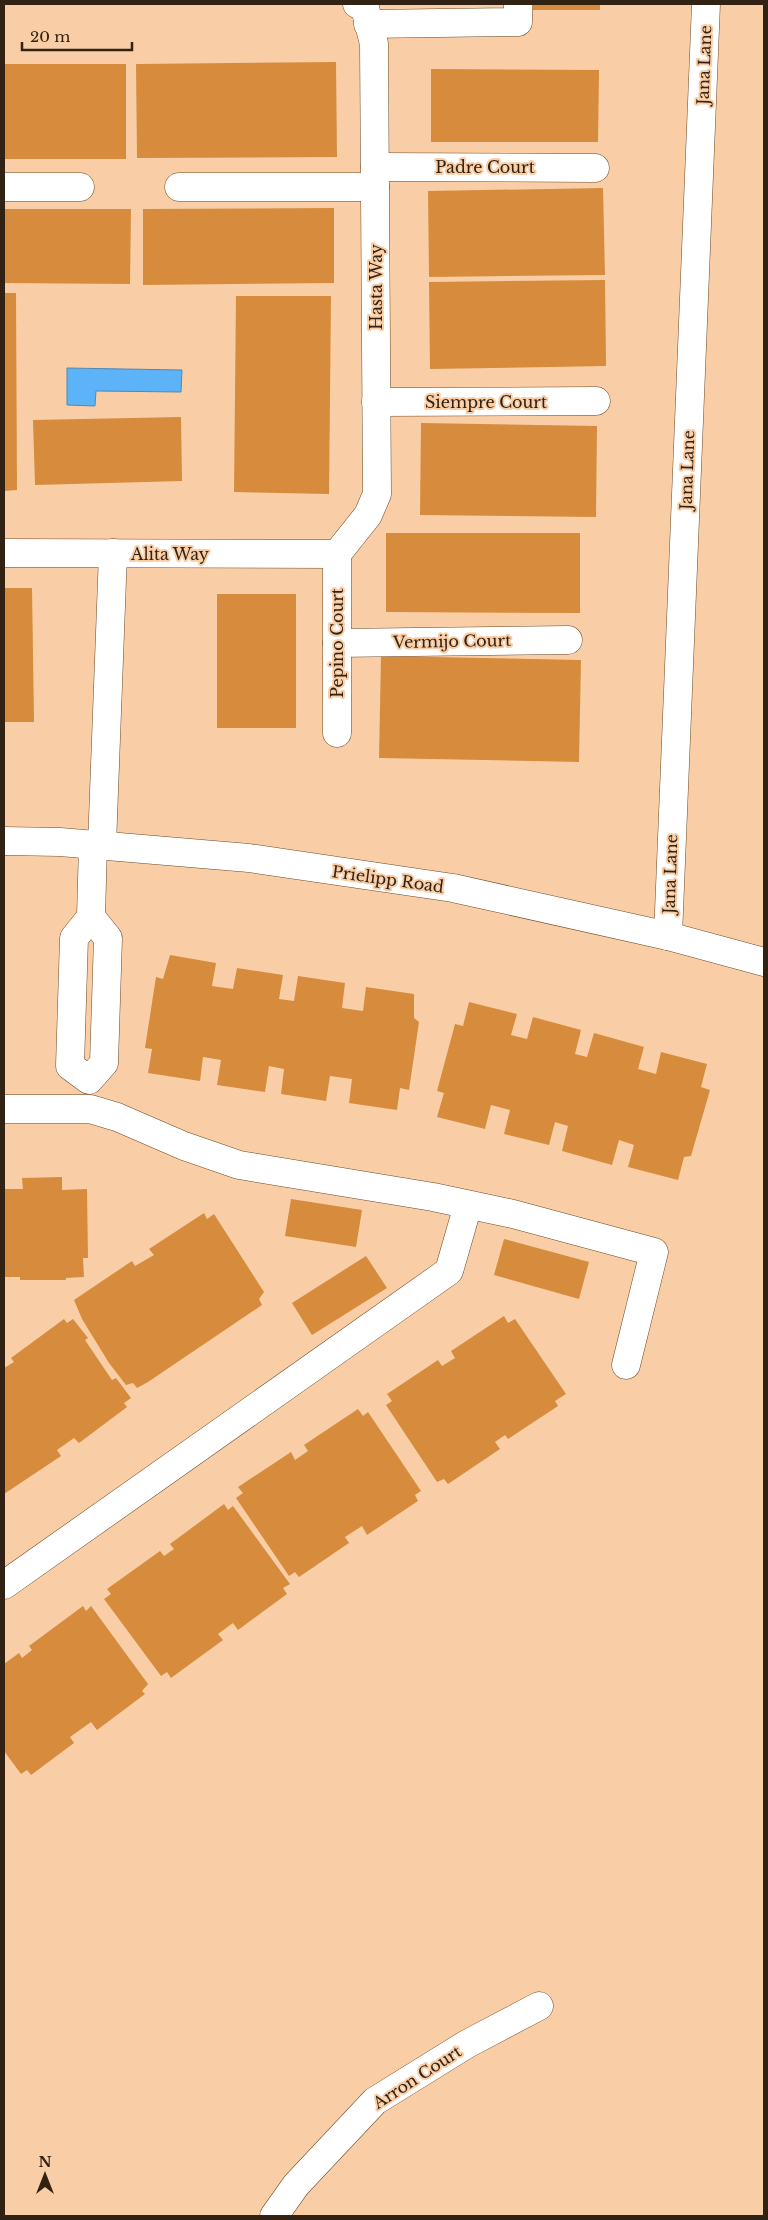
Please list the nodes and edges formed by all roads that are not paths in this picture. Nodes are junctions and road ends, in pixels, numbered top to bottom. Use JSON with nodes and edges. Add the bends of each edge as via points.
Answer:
{"nodes":[{"id":1,"x":706,"y":4,"type":"edge"},
{"id":2,"x":363,"y":12,"type":"edge"},
{"id":3,"x":518,"y":13,"type":"edge"},
{"id":4,"x":595,"y":168,"type":"dead end"},
{"id":5,"x":375,"y":177,"type":"junction"},
{"id":6,"x":4,"y":187,"type":"edge"},
{"id":7,"x":80,"y":187,"type":"dead end"},
{"id":8,"x":179,"y":187,"type":"dead end"},
{"id":9,"x":596,"y":401,"type":"dead end"},
{"id":10,"x":376,"y":402,"type":"junction"},
{"id":11,"x":4,"y":553,"type":"edge"},
{"id":12,"x":113,"y":553,"type":"junction"},
{"id":13,"x":337,"y":554,"type":"junction"},
{"id":14,"x":568,"y":640,"type":"dead end"},
{"id":15,"x":337,"y":642,"type":"junction"},
{"id":16,"x":337,"y":733,"type":"dead end"},
{"id":17,"x":4,"y":841,"type":"edge"},
{"id":18,"x":98,"y":845,"type":"junction"},
{"id":19,"x":91,"y":917,"type":"junction"},
{"id":20,"x":668,"y":936,"type":"junction"},
{"id":21,"x":764,"y":962,"type":"edge"},
{"id":22,"x":4,"y":1109,"type":"edge"},
{"id":23,"x":468,"y":1204,"type":"junction"},
{"id":24,"x":626,"y":1364,"type":"dead end"},
{"id":25,"x":4,"y":1585,"type":"edge"},
{"id":26,"x":539,"y":2006,"type":"dead end"},
{"id":27,"x":274,"y":2216,"type":"edge"}],
"edges":[{"from":1,"to":20,"type":"street","name":"Jana Lane"},
{"from":2,"to":3,"type":"street"},
{"from":2,"to":5,"type":"street","name":"Hasta Way","via":[[374,44]]},
{"from":4,"to":5,"type":"street","name":"Padre Court"},
{"from":5,"to":8,"type":"street","name":"Padre Court"},
{"from":5,"to":10,"type":"street","name":"Hasta Way"},
{"from":6,"to":7,"type":"street"},
{"from":9,"to":10,"type":"street","name":"Siempre Court"},
{"from":10,"to":13,"type":"street","name":"Hasta Way","via":[[378,494],[368,515]]},
{"from":11,"to":12,"type":"street","name":"Alita Way"},
{"from":12,"to":13,"type":"street","name":"Alita Way"},
{"from":12,"to":18,"type":"street"},
{"from":13,"to":15,"type":"street","name":"Pepino Court"},
{"from":14,"to":15,"type":"street","name":"Vermijo Court"},
{"from":15,"to":16,"type":"street","name":"Pepino Court"},
{"from":17,"to":18,"type":"street","name":"Prielipp Road"},
{"from":18,"to":19,"type":"street"},
{"from":18,"to":20,"type":"street","name":"Prielipp Road","via":[[249,858],[453,888]]},
{"from":19,"to":19,"type":"street","via":[[74,938],[70,1066],[89,1080],[104,1063],[108,938]]},
{"from":20,"to":21,"type":"street","name":"Prielipp Road"},
{"from":22,"to":23,"type":"street","via":[[90,1109],[239,1165]]},
{"from":23,"to":24,"type":"street","via":[[654,1252]]},
{"from":23,"to":25,"type":"street","via":[[449,1271]]},
{"from":26,"to":27,"type":"street","name":"Arron Court","via":[[468,2044],[375,2101],[296,2186]]}]}
